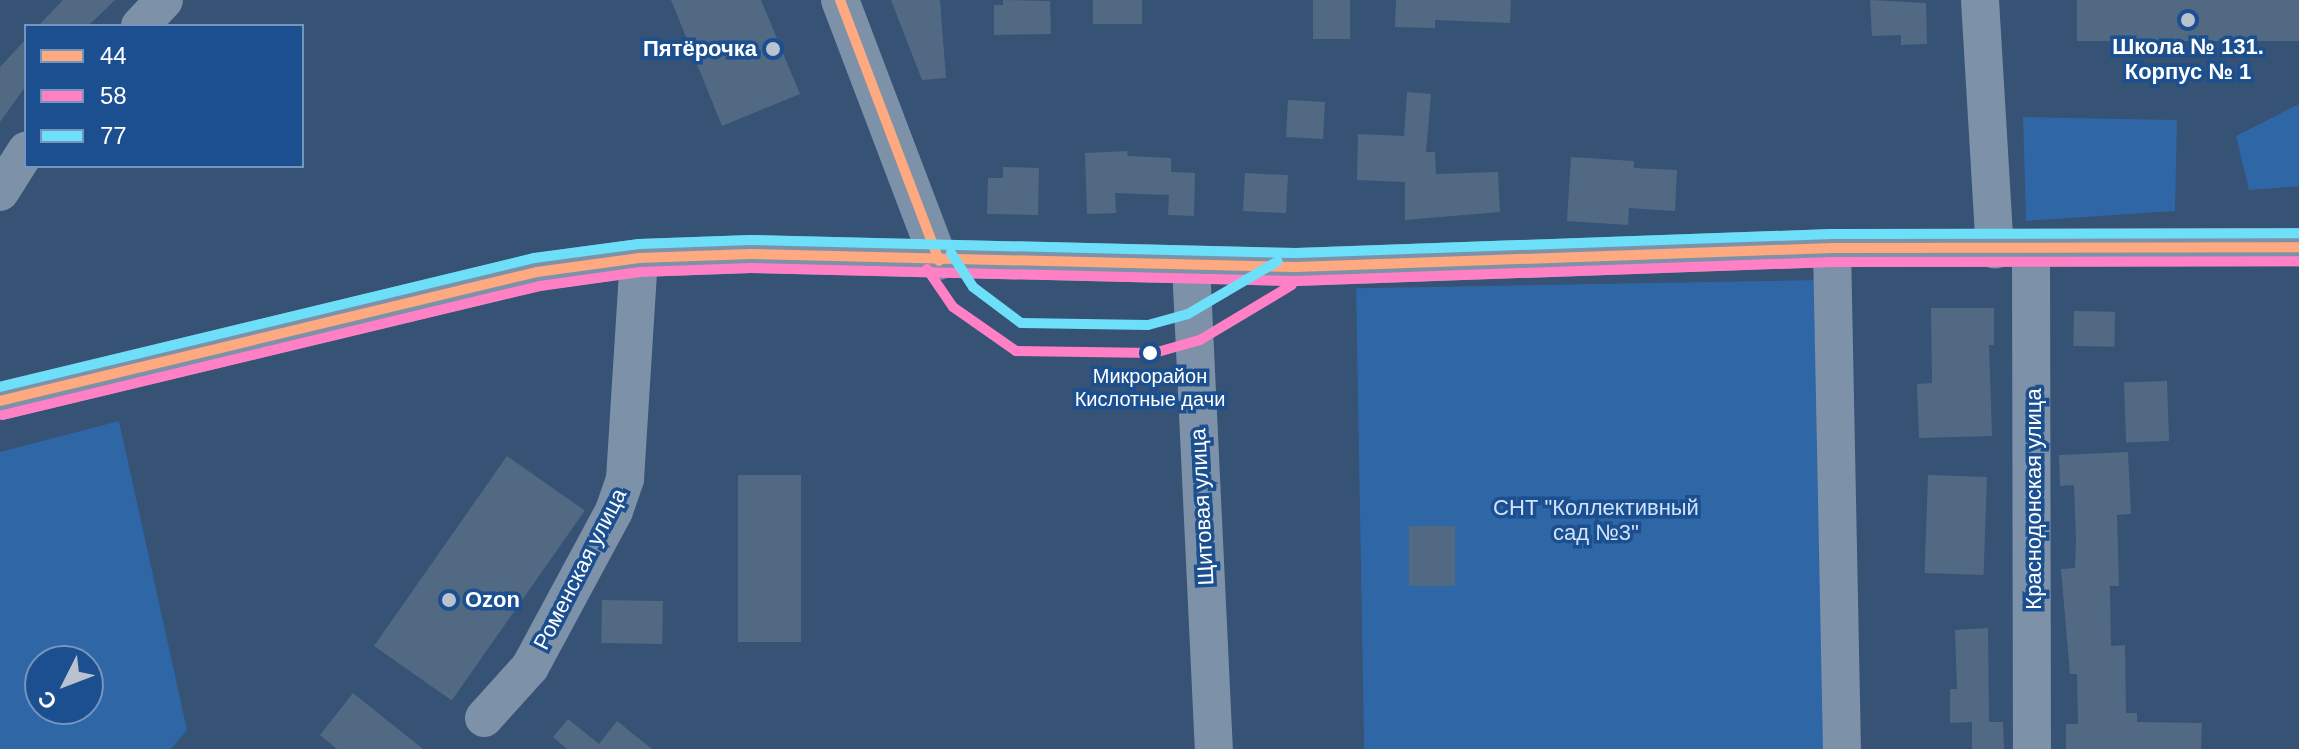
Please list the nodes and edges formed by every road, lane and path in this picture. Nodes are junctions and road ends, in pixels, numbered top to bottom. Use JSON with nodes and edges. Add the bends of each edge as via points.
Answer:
{"nodes":[{"id":1,"x":164,"y":0,"type":"edge"},
{"id":2,"x":840,"y":0,"type":"edge"},
{"id":3,"x":1980,"y":0,"type":"edge"},
{"id":4,"x":142,"y":24,"type":"edge"},
{"id":5,"x":24,"y":154,"type":"edge"},
{"id":6,"x":0,"y":192,"type":"edge"},
{"id":7,"x":2299,"y":247,"type":"edge"},
{"id":8,"x":1832,"y":248,"type":"junction"},
{"id":9,"x":2013,"y":250,"type":"junction"},
{"id":10,"x":639,"y":258,"type":"junction"},
{"id":11,"x":939,"y":261,"type":"junction"},
{"id":12,"x":1191,"y":265,"type":"junction"},
{"id":13,"x":0,"y":401,"type":"edge"},
{"id":14,"x":484,"y":718,"type":"dead end"},
{"id":15,"x":1214,"y":749,"type":"edge"},
{"id":16,"x":1842,"y":749,"type":"edge"},
{"id":17,"x":2032,"y":749,"type":"edge"}],
"edges":[{"from":1,"to":4,"type":"street"},
{"from":2,"to":11,"type":"street"},
{"from":3,"to":9,"type":"street","name":"Краснодонская улица"},
{"from":5,"to":6,"type":"street"},
{"from":7,"to":9,"type":"street"},
{"from":8,"to":9,"type":"street"},
{"from":8,"to":12,"type":"street","via":[[1296,267]]},
{"from":8,"to":16,"type":"street"},
{"from":9,"to":17,"type":"street","name":"Краснодонская улица"},
{"from":10,"to":11,"type":"street","via":[[751,254]]},
{"from":10,"to":13,"type":"street","via":[[537,272]]},
{"from":10,"to":14,"type":"street","name":"Роменская улица","via":[[621,490],[530,667]]},
{"from":11,"to":12,"type":"street"},
{"from":12,"to":15,"type":"street","name":"Щитовая улица"}]}
